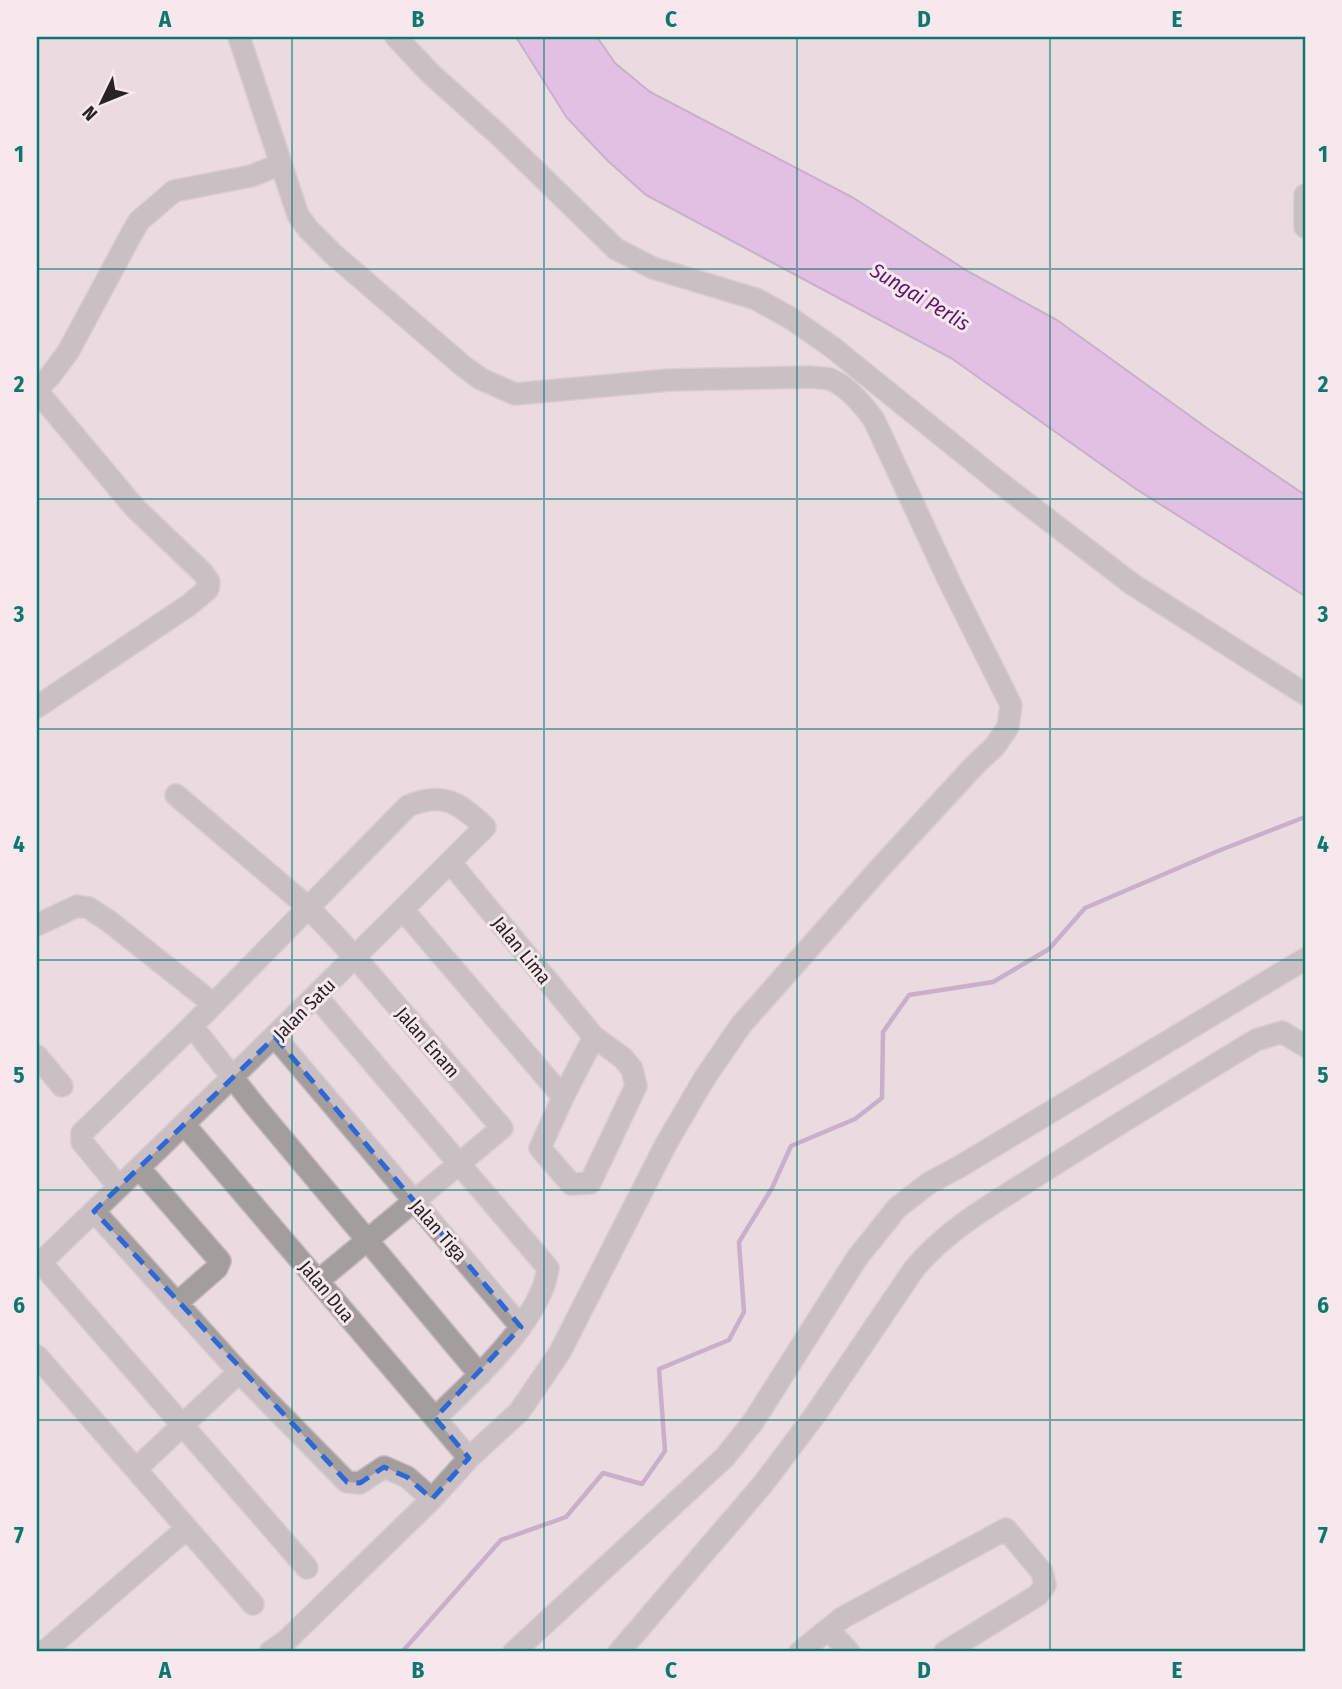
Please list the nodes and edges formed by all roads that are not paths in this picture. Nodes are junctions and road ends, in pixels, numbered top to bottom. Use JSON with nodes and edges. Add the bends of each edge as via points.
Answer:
{"nodes":[{"id":1,"x":239,"y":37,"type":"edge"},
{"id":2,"x":396,"y":37,"type":"edge"},
{"id":3,"x":281,"y":164,"type":"junction"},
{"id":4,"x":1305,"y":195,"type":"edge"},
{"id":5,"x":1305,"y":227,"type":"edge"},
{"id":6,"x":37,"y":390,"type":"edge"},
{"id":7,"x":1305,"y":694,"type":"edge"},
{"id":8,"x":37,"y":707,"type":"edge"},
{"id":9,"x":176,"y":795,"type":"dead end"},
{"id":10,"x":450,"y":862,"type":"junction"},
{"id":11,"x":309,"y":908,"type":"junction"},
{"id":12,"x":403,"y":910,"type":"junction"},
{"id":13,"x":37,"y":925,"type":"edge"},
{"id":14,"x":355,"y":957,"type":"junction"},
{"id":15,"x":1305,"y":959,"type":"edge"},
{"id":16,"x":317,"y":997,"type":"junction"},
{"id":17,"x":212,"y":1003,"type":"junction"},
{"id":18,"x":192,"y":1026,"type":"junction"},
{"id":19,"x":275,"y":1037,"type":"junction"},
{"id":20,"x":594,"y":1037,"type":"junction"},
{"id":21,"x":1305,"y":1046,"type":"edge"},
{"id":22,"x":37,"y":1056,"type":"edge"},
{"id":23,"x":233,"y":1077,"type":"junction"},
{"id":24,"x":62,"y":1086,"type":"dead end"},
{"id":25,"x":563,"y":1097,"type":"junction"},
{"id":26,"x":184,"y":1124,"type":"junction"},
{"id":27,"x":460,"y":1164,"type":"junction"},
{"id":28,"x":139,"y":1168,"type":"junction"},
{"id":29,"x":119,"y":1187,"type":"junction"},
{"id":30,"x":414,"y":1202,"type":"junction"},
{"id":31,"x":94,"y":1211,"type":"junction"},
{"id":32,"x":367,"y":1239,"type":"junction"},
{"id":33,"x":39,"y":1264,"type":"edge"},
{"id":34,"x":318,"y":1281,"type":"junction"},
{"id":35,"x":177,"y":1303,"type":"junction"},
{"id":36,"x":521,"y":1327,"type":"junction"},
{"id":37,"x":37,"y":1356,"type":"edge"},
{"id":38,"x":239,"y":1372,"type":"junction"},
{"id":39,"x":480,"y":1375,"type":"junction"},
{"id":40,"x":435,"y":1418,"type":"junction"},
{"id":41,"x":182,"y":1425,"type":"junction"},
{"id":42,"x":469,"y":1458,"type":"junction"},
{"id":43,"x":136,"y":1469,"type":"junction"},
{"id":44,"x":432,"y":1499,"type":"junction"},
{"id":45,"x":186,"y":1529,"type":"junction"},
{"id":46,"x":307,"y":1568,"type":"dead end"},
{"id":47,"x":253,"y":1604,"type":"dead end"},
{"id":48,"x":829,"y":1630,"type":"junction"},
{"id":49,"x":44,"y":1652,"type":"edge"},
{"id":50,"x":270,"y":1652,"type":"edge"},
{"id":51,"x":514,"y":1652,"type":"edge"},
{"id":52,"x":619,"y":1652,"type":"edge"},
{"id":53,"x":800,"y":1652,"type":"edge"},
{"id":54,"x":849,"y":1652,"type":"edge"},
{"id":55,"x":945,"y":1652,"type":"edge"}],
"edges":[{"from":1,"to":3,"type":"street"},
{"from":2,"to":7,"type":"street","via":[[616,249],[653,268],[757,299],[792,319],[1132,584]]},
{"from":3,"to":6,"type":"street","via":[[251,176],[174,191],[139,221],[68,352]]},
{"from":3,"to":42,"type":"street","via":[[308,229],[463,366],[503,390],[515,394],[668,380],[812,377],[830,379],[844,388],[874,420],[1010,705],[1008,727],[995,746],[880,867],[741,1025],[666,1144],[560,1352],[519,1412]]},
{"from":4,"to":5,"type":"street"},
{"from":6,"to":8,"type":"street","via":[[135,508],[209,582],[208,589],[189,605]]},
{"from":9,"to":11,"type":"street","name":"Jalan Enam"},
{"from":10,"to":11,"type":"street","name":"Jalan Satu","via":[[485,827],[462,805],[428,798],[408,806]]},
{"from":10,"to":12,"type":"street","name":"Jalan Satu"},
{"from":10,"to":20,"type":"street","name":"Jalan Lima"},
{"from":11,"to":14,"type":"street","name":"Jalan Enam"},
{"from":11,"to":17,"type":"street"},
{"from":12,"to":14,"type":"street","name":"Jalan Satu"},
{"from":12,"to":25,"type":"street"},
{"from":13,"to":17,"type":"street","via":[[64,910],[89,908]]},
{"from":14,"to":16,"type":"street","name":"Jalan Satu"},
{"from":14,"to":27,"type":"street","name":"Jalan Enam","via":[[502,1128]]},
{"from":15,"to":51,"type":"street","via":[[929,1183],[897,1208],[857,1258],[753,1422],[725,1457]]},
{"from":16,"to":19,"type":"street","name":"Jalan Satu"},
{"from":16,"to":27,"type":"street"},
{"from":17,"to":18,"type":"street"},
{"from":18,"to":23,"type":"street"},
{"from":18,"to":29,"type":"street","via":[[82,1133],[82,1142]]},
{"from":19,"to":23,"type":"street","name":"Jalan Satu"},
{"from":19,"to":30,"type":"street","name":"Jalan Tiga"},
{"from":20,"to":25,"type":"street"},
{"from":20,"to":25,"type":"street","via":[[623,1058],[632,1069],[636,1086],[590,1183],[571,1184],[540,1148]]},
{"from":21,"to":52,"type":"street","via":[[1282,1032],[1256,1040],[1094,1139],[930,1250],[763,1484]]},
{"from":22,"to":24,"type":"street"},
{"from":23,"to":26,"type":"street","name":"Jalan Satu"},
{"from":23,"to":32,"type":"street"},
{"from":26,"to":28,"type":"street","name":"Jalan Satu"},
{"from":26,"to":34,"type":"street","name":"Jalan Dua"},
{"from":27,"to":30,"type":"street"},
{"from":27,"to":36,"type":"street","via":[[548,1268],[547,1279]]},
{"from":28,"to":29,"type":"street","name":"Jalan Satu"},
{"from":28,"to":35,"type":"street","via":[[220,1261]]},
{"from":29,"to":31,"type":"street","name":"Jalan Satu"},
{"from":30,"to":32,"type":"street"},
{"from":30,"to":36,"type":"street","name":"Jalan Tiga"},
{"from":31,"to":33,"type":"street","name":"Jalan Satu"},
{"from":31,"to":35,"type":"street"},
{"from":32,"to":34,"type":"street"},
{"from":32,"to":39,"type":"street"},
{"from":33,"to":41,"type":"street"},
{"from":34,"to":40,"type":"street","name":"Jalan Dua"},
{"from":35,"to":38,"type":"street"},
{"from":36,"to":39,"type":"street"},
{"from":37,"to":43,"type":"street"},
{"from":38,"to":41,"type":"street"},
{"from":38,"to":44,"type":"street","via":[[347,1482],[360,1483],[384,1467],[407,1477]]},
{"from":39,"to":40,"type":"street"},
{"from":40,"to":42,"type":"street","name":"Jalan Dua"},
{"from":41,"to":43,"type":"street"},
{"from":41,"to":46,"type":"street"},
{"from":42,"to":44,"type":"street"},
{"from":43,"to":45,"type":"street"},
{"from":44,"to":50,"type":"street"},
{"from":45,"to":47,"type":"street"},
{"from":45,"to":49,"type":"street"},
{"from":48,"to":53,"type":"street"},
{"from":48,"to":54,"type":"street"},
{"from":48,"to":55,"type":"street","via":[[842,1618],[1006,1529],[1042,1572],[1045,1585],[1038,1595]]}]}
